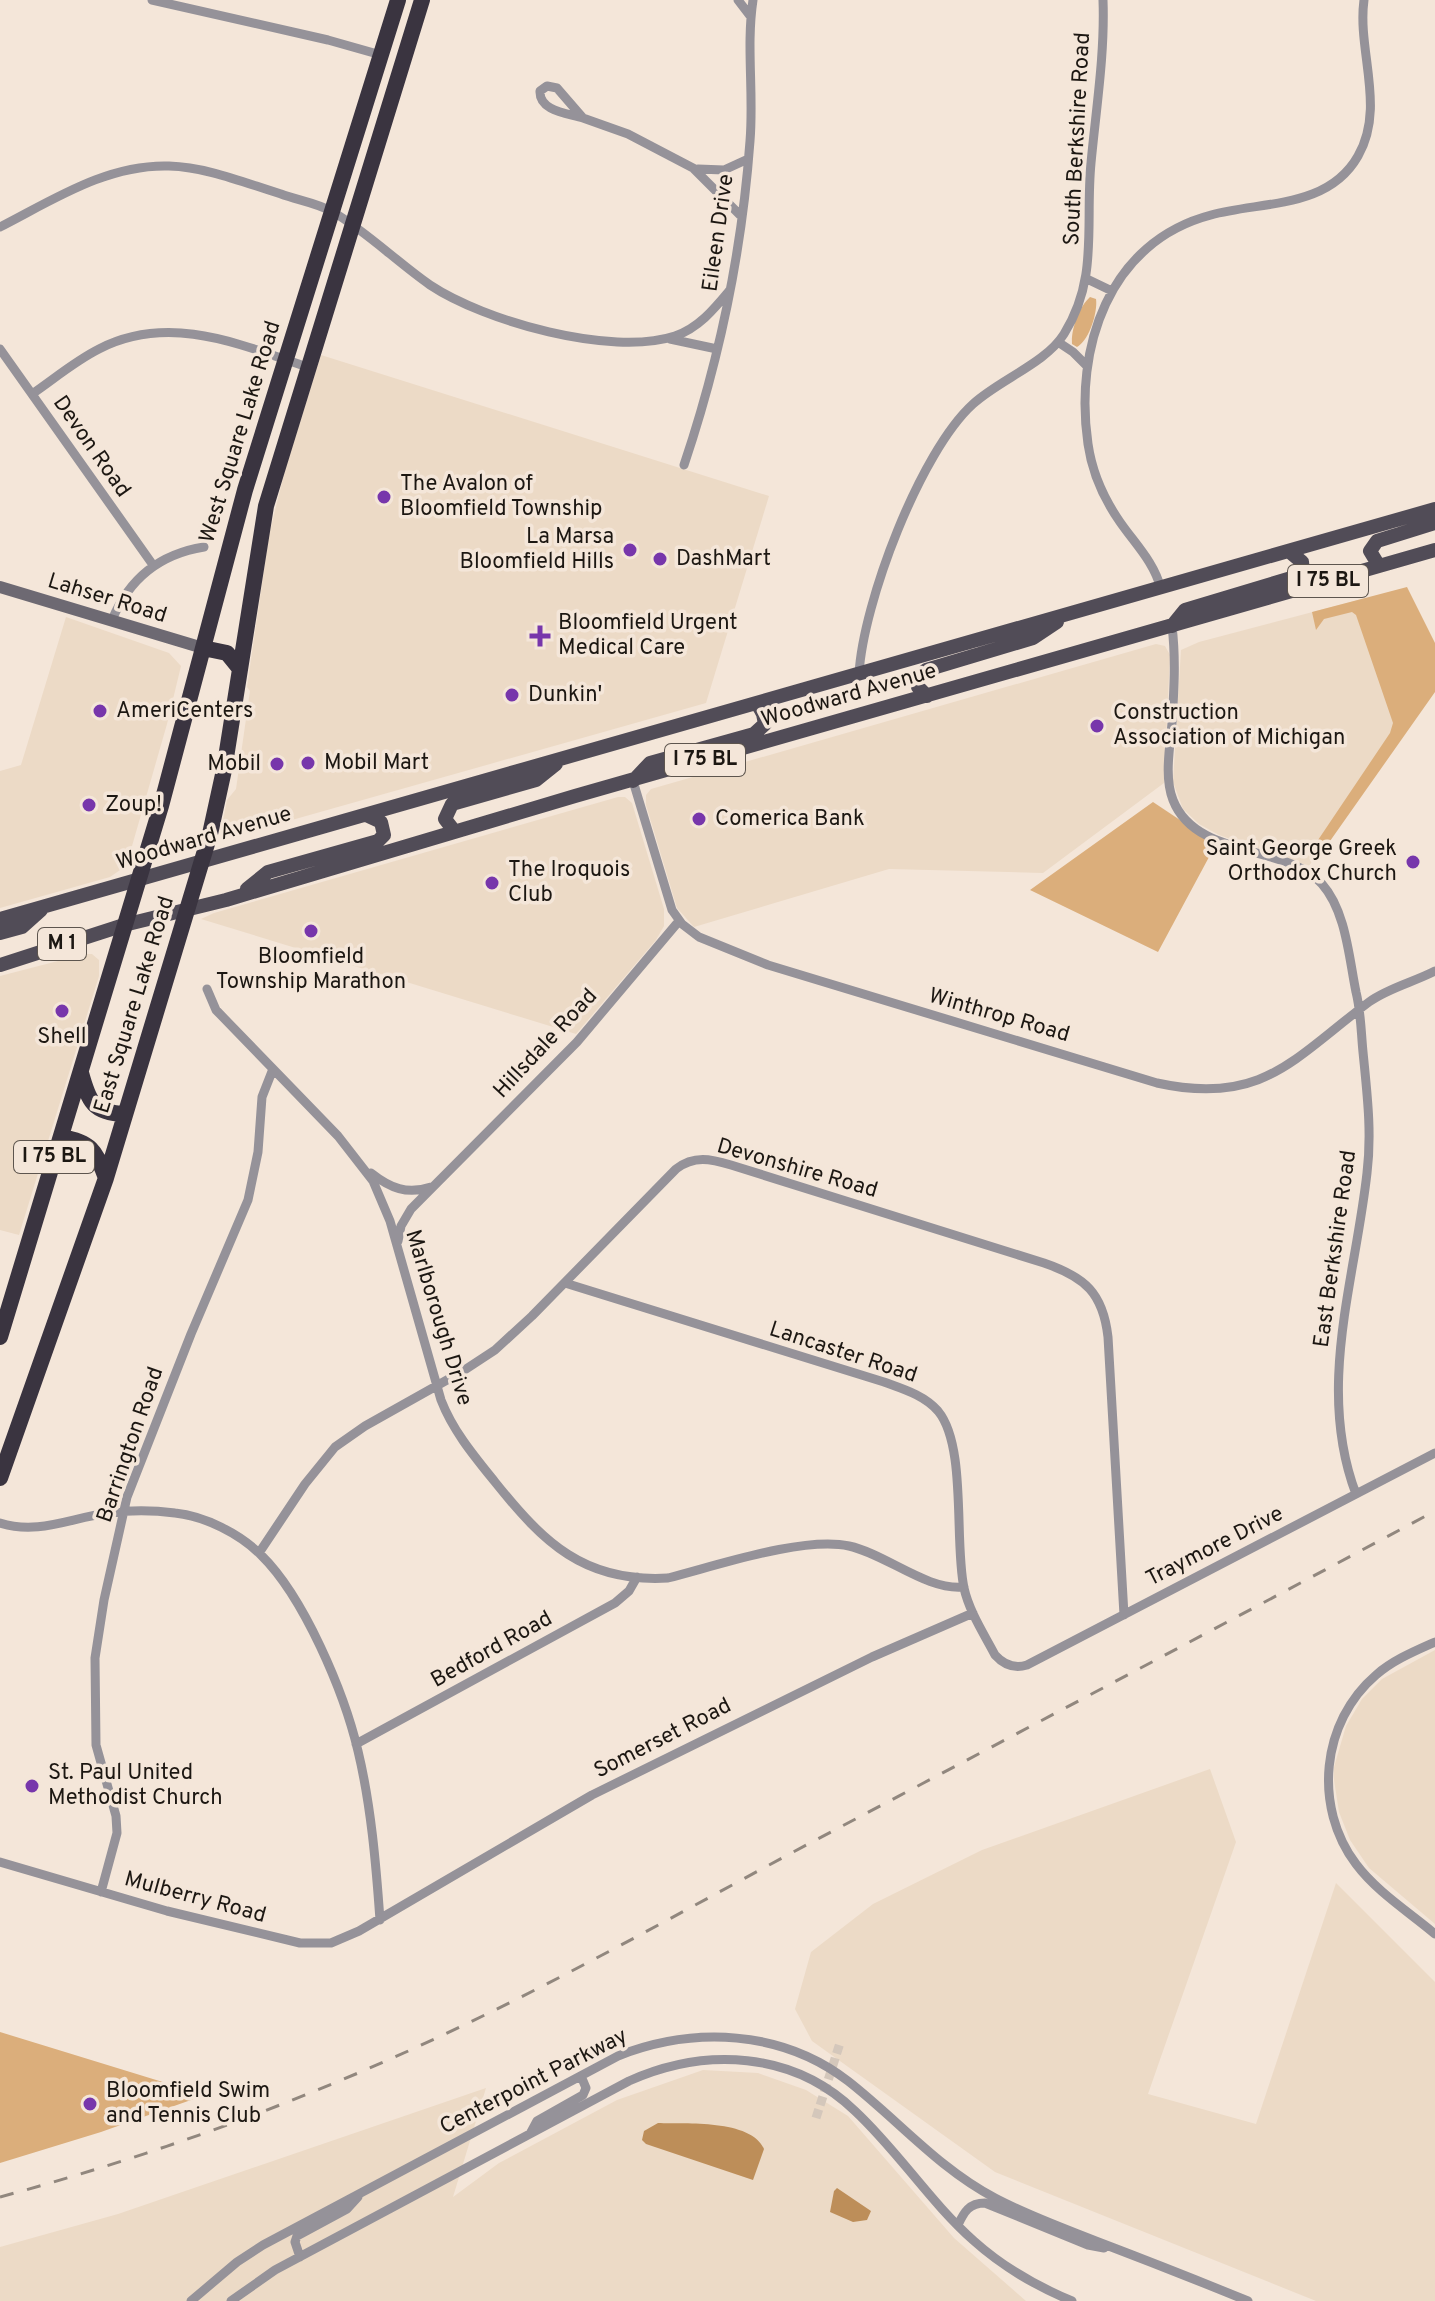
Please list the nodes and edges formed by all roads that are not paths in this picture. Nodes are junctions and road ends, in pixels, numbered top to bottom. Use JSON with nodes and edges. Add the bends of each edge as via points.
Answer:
{"nodes":[{"id":1,"x":152,"y":0,"type":"edge"},
{"id":2,"x":398,"y":0,"type":"edge"},
{"id":3,"x":422,"y":0,"type":"edge"},
{"id":4,"x":738,"y":0,"type":"edge"},
{"id":5,"x":753,"y":0,"type":"edge"},
{"id":6,"x":1103,"y":0,"type":"edge"},
{"id":7,"x":1364,"y":0,"type":"edge"},
{"id":8,"x":751,"y":17,"type":"junction"},
{"id":9,"x":381,"y":55,"type":"junction"},
{"id":10,"x":583,"y":118,"type":"junction"},
{"id":11,"x":748,"y":159,"type":"junction"},
{"id":12,"x":693,"y":168,"type":"junction"},
{"id":13,"x":331,"y":211,"type":"junction"},
{"id":14,"x":740,"y":215,"type":"junction"},
{"id":15,"x":352,"y":226,"type":"junction"},
{"id":16,"x":0,"y":227,"type":"edge"},
{"id":17,"x":1087,"y":279,"type":"junction"},
{"id":18,"x":730,"y":290,"type":"junction"},
{"id":19,"x":1112,"y":291,"type":"junction"},
{"id":20,"x":663,"y":339,"type":"junction"},
{"id":21,"x":1058,"y":342,"type":"junction"},
{"id":22,"x":0,"y":349,"type":"edge"},
{"id":23,"x":717,"y":349,"type":"junction"},
{"id":24,"x":285,"y":360,"type":"junction"},
{"id":25,"x":1086,"y":365,"type":"junction"},
{"id":26,"x":307,"y":367,"type":"junction"},
{"id":27,"x":32,"y":394,"type":"junction"},
{"id":28,"x":684,"y":465,"type":"dead end"},
{"id":29,"x":1435,"y":509,"type":"edge"},
{"id":30,"x":1435,"y":523,"type":"edge"},
{"id":31,"x":204,"y":547,"type":"dead end"},
{"id":32,"x":1435,"y":550,"type":"edge"},
{"id":33,"x":1290,"y":552,"type":"junction"},
{"id":34,"x":153,"y":565,"type":"junction"},
{"id":35,"x":1379,"y":566,"type":"junction"},
{"id":36,"x":0,"y":587,"type":"edge"},
{"id":37,"x":1161,"y":589,"type":"junction"},
{"id":38,"x":1071,"y":613,"type":"junction"},
{"id":39,"x":112,"y":620,"type":"junction"},
{"id":40,"x":1172,"y":626,"type":"junction"},
{"id":41,"x":203,"y":648,"type":"junction"},
{"id":42,"x":240,"y":669,"type":"junction"},
{"id":43,"x":859,"y":674,"type":"junction"},
{"id":44,"x":927,"y":696,"type":"junction"},
{"id":45,"x":757,"y":703,"type":"junction"},
{"id":46,"x":563,"y":759,"type":"junction"},
{"id":47,"x":633,"y":781,"type":"junction"},
{"id":48,"x":366,"y":815,"type":"junction"},
{"id":49,"x":455,"y":832,"type":"junction"},
{"id":50,"x":202,"y":862,"type":"junction"},
{"id":51,"x":138,"y":881,"type":"junction"},
{"id":52,"x":241,"y":895,"type":"junction"},
{"id":53,"x":44,"y":907,"type":"junction"},
{"id":54,"x":188,"y":908,"type":"junction"},
{"id":55,"x":0,"y":919,"type":"edge"},
{"id":56,"x":679,"y":921,"type":"junction"},
{"id":57,"x":124,"y":925,"type":"junction"},
{"id":58,"x":0,"y":933,"type":"edge"},
{"id":59,"x":0,"y":965,"type":"edge"},
{"id":60,"x":1435,"y":971,"type":"edge"},
{"id":61,"x":207,"y":989,"type":"dead end"},
{"id":62,"x":1359,"y":1011,"type":"junction"},
{"id":63,"x":273,"y":1069,"type":"junction"},
{"id":64,"x":80,"y":1071,"type":"junction"},
{"id":65,"x":125,"y":1114,"type":"junction"},
{"id":66,"x":61,"y":1137,"type":"junction"},
{"id":67,"x":366,"y":1169,"type":"junction"},
{"id":68,"x":106,"y":1178,"type":"junction"},
{"id":69,"x":434,"y":1186,"type":"junction"},
{"id":70,"x":397,"y":1247,"type":"junction"},
{"id":71,"x":565,"y":1283,"type":"junction"},
{"id":72,"x":0,"y":1337,"type":"edge"},
{"id":73,"x":437,"y":1386,"type":"junction"},
{"id":74,"x":1435,"y":1453,"type":"edge"},
{"id":75,"x":0,"y":1478,"type":"edge"},
{"id":76,"x":1356,"y":1494,"type":"junction"},
{"id":77,"x":123,"y":1512,"type":"junction"},
{"id":78,"x":0,"y":1523,"type":"edge"},
{"id":79,"x":259,"y":1553,"type":"junction"},
{"id":80,"x":637,"y":1577,"type":"junction"},
{"id":81,"x":964,"y":1587,"type":"junction"},
{"id":82,"x":973,"y":1613,"type":"junction"},
{"id":83,"x":1124,"y":1615,"type":"junction"},
{"id":84,"x":1435,"y":1642,"type":"edge"},
{"id":85,"x":1009,"y":1666,"type":"joint"},
{"id":86,"x":356,"y":1744,"type":"junction"},
{"id":87,"x":0,"y":1862,"type":"edge"},
{"id":88,"x":101,"y":1892,"type":"junction"},
{"id":89,"x":380,"y":1920,"type":"junction"},
{"id":90,"x":1435,"y":1934,"type":"edge"},
{"id":91,"x":581,"y":2076,"type":"junction"},
{"id":92,"x":530,"y":2134,"type":"junction"},
{"id":93,"x":363,"y":2191,"type":"junction"},
{"id":94,"x":958,"y":2225,"type":"junction"},
{"id":95,"x":1123,"y":2251,"type":"junction"},
{"id":96,"x":300,"y":2257,"type":"junction"},
{"id":97,"x":191,"y":2301,"type":"edge"},
{"id":98,"x":231,"y":2301,"type":"edge"},
{"id":99,"x":1072,"y":2301,"type":"edge"},
{"id":100,"x":1248,"y":2301,"type":"edge"}],
"edges":[{"from":1,"to":9,"type":"street"},
{"from":2,"to":9,"type":"highway","name":"West Square Lake Road"},
{"from":3,"to":15,"type":"highway","name":"West Square Lake Road"},
{"from":4,"to":8,"type":"street"},
{"from":5,"to":8,"type":"street","name":"Eileen Drive"},
{"from":6,"to":17,"type":"street","name":"South Berkshire Road"},
{"from":7,"to":19,"type":"street","via":[[1371,113],[1353,164],[1312,194],[1211,215],[1178,228],[1132,264]]},
{"from":8,"to":11,"type":"street","name":"Eileen Drive"},
{"from":9,"to":13,"type":"highway","name":"West Square Lake Road"},
{"from":10,"to":10,"type":"street","via":[[557,88],[541,88],[544,105]]},
{"from":10,"to":12,"type":"street","via":[[628,134]]},
{"from":11,"to":12,"type":"street","via":[[719,171]]},
{"from":11,"to":14,"type":"street","name":"Eileen Drive"},
{"from":12,"to":14,"type":"street"},
{"from":13,"to":15,"type":"street"},
{"from":13,"to":16,"type":"street","via":[[199,170],[154,166],[105,176]]},
{"from":13,"to":24,"type":"highway","name":"West Square Lake Road"},
{"from":14,"to":18,"type":"street","name":"Eileen Drive"},
{"from":15,"to":20,"type":"street","via":[[430,285],[494,314],[585,338]]},
{"from":15,"to":26,"type":"highway","name":"West Square Lake Road"},
{"from":17,"to":19,"type":"street","name":"South Berkshire Road"},
{"from":17,"to":21,"type":"street","name":"South Berkshire Road"},
{"from":18,"to":20,"type":"street","via":[[695,326]]},
{"from":18,"to":23,"type":"street","name":"Eileen Drive"},
{"from":19,"to":25,"type":"street"},
{"from":20,"to":23,"type":"street"},
{"from":21,"to":25,"type":"street"},
{"from":21,"to":43,"type":"street","name":"South Berkshire Road","via":[[973,404],[937,453],[896,537],[865,631]]},
{"from":22,"to":27,"type":"street","name":"Devon Road"},
{"from":23,"to":28,"type":"street","name":"Eileen Drive"},
{"from":24,"to":26,"type":"street"},
{"from":24,"to":27,"type":"street","via":[[200,334],[155,333],[100,348]]},
{"from":24,"to":41,"type":"highway","name":"West Square Lake Road"},
{"from":25,"to":37,"type":"street","via":[[1084,403],[1093,466],[1113,511],[1154,567]]},
{"from":26,"to":42,"type":"highway","name":"West Square Lake Road","via":[[266,506]]},
{"from":27,"to":34,"type":"street","name":"Devon Road"},
{"from":29,"to":33,"type":"main road","name":"Woodward Avenue","number":"I 75 BL"},
{"from":30,"to":35,"type":"main road","via":[[1377,541],[1370,551]]},
{"from":31,"to":34,"type":"street"},
{"from":32,"to":35,"type":"main road","name":"Woodward Avenue","number":"I 75 BL"},
{"from":33,"to":37,"type":"main road","name":"Woodward Avenue","number":"I 75 BL"},
{"from":33,"to":40,"type":"main road","via":[[1303,565],[1296,578],[1185,610]]},
{"from":34,"to":39,"type":"street","via":[[125,593]]},
{"from":35,"to":40,"type":"main road","name":"Woodward Avenue","number":"I 75 BL"},
{"from":36,"to":39,"type":"street","name":"Lahser Road"},
{"from":37,"to":38,"type":"main road","name":"Woodward Avenue","number":"I 75 BL"},
{"from":38,"to":43,"type":"main road","name":"Woodward Avenue","number":"I 75 BL"},
{"from":38,"to":44,"type":"main road","via":[[1033,638],[926,670],[917,681]]},
{"from":39,"to":41,"type":"street","name":"Lahser Road"},
{"from":40,"to":44,"type":"main road","name":"Woodward Avenue","number":"I 75 BL"},
{"from":40,"to":62,"type":"street","name":"East Berkshire Road","via":[[1169,770],[1174,803],[1185,820],[1209,836],[1302,869],[1323,885],[1341,927]]},
{"from":41,"to":42,"type":"highway","via":[[227,653]]},
{"from":41,"to":51,"type":"highway","name":"West Square Lake Road"},
{"from":42,"to":50,"type":"highway","name":"West Square Lake Road","via":[[222,785]]},
{"from":43,"to":45,"type":"main road","name":"Woodward Avenue","number":"I 75 BL"},
{"from":44,"to":47,"type":"main road","name":"Woodward Avenue","number":"I 75 BL"},
{"from":45,"to":46,"type":"main road","name":"Woodward Avenue","number":"I 75 BL"},
{"from":45,"to":47,"type":"main road","via":[[765,724],[754,734],[650,763]]},
{"from":46,"to":48,"type":"main road","name":"Woodward Avenue","number":"I 75 BL"},
{"from":46,"to":49,"type":"main road","via":[[536,780],[452,804],[445,819]]},
{"from":47,"to":49,"type":"main road","name":"Woodward Avenue","number":"I 75 BL"},
{"from":47,"to":56,"type":"street"},
{"from":48,"to":50,"type":"main road","name":"Woodward Avenue","number":"I 75 BL"},
{"from":48,"to":52,"type":"main road","via":[[381,822],[384,835],[378,841],[268,872]]},
{"from":49,"to":52,"type":"main road","name":"Woodward Avenue","number":"I 75 BL"},
{"from":50,"to":51,"type":"main road","name":"Woodward Avenue","number":"I 75 BL"},
{"from":50,"to":54,"type":"highway","name":"East Square Lake Road"},
{"from":51,"to":53,"type":"main road","name":"Woodward Avenue","number":"M 1"},
{"from":51,"to":57,"type":"highway","name":"East Square Lake Road","number":"I 75 BL"},
{"from":52,"to":54,"type":"main road","name":"Woodward Avenue","number":"I 75 BL"},
{"from":53,"to":55,"type":"main road","name":"Woodward Avenue","number":"M 1"},
{"from":53,"to":58,"type":"main road","via":[[22,927]]},
{"from":54,"to":57,"type":"main road","name":"Woodward Avenue"},
{"from":54,"to":65,"type":"highway","name":"East Square Lake Road","number":"I 75 BL"},
{"from":56,"to":62,"type":"street","name":"Winthrop Road","via":[[713,944],[782,969],[1182,1088],[1231,1088],[1271,1076]]},
{"from":56,"to":69,"type":"street","name":"Hillsdale Road","via":[[577,1042]]},
{"from":57,"to":59,"type":"main road","name":"Woodward Avenue","number":"M 1"},
{"from":57,"to":64,"type":"highway","name":"East Square Lake Road","number":"I 75 BL"},
{"from":60,"to":62,"type":"street","name":"Winthrop Road"},
{"from":61,"to":63,"type":"street","name":"Marlborough Drive","via":[[216,1010]]},
{"from":62,"to":76,"type":"street","name":"East Berkshire Road","via":[[1369,1152],[1338,1381],[1342,1445]]},
{"from":63,"to":67,"type":"street","name":"Marlborough Drive"},
{"from":63,"to":77,"type":"street","name":"Barrington Road","via":[[262,1097],[248,1200]]},
{"from":64,"to":65,"type":"highway","via":[[96,1107]]},
{"from":64,"to":66,"type":"highway","name":"East Square Lake Road","number":"I 75 BL"},
{"from":65,"to":68,"type":"highway","name":"East Square Lake Road","number":"I 75 BL"},
{"from":66,"to":68,"type":"highway","via":[[90,1147]]},
{"from":66,"to":72,"type":"highway","name":"East Square Lake Road","number":"I 75 BL"},
{"from":67,"to":69,"type":"street","via":[[399,1189]]},
{"from":67,"to":70,"type":"street","name":"Marlborough Drive"},
{"from":68,"to":75,"type":"highway","name":"East Square Lake Road","number":"I 75 BL"},
{"from":69,"to":70,"type":"street","name":"Hillsdale Road","via":[[406,1216]]},
{"from":70,"to":73,"type":"street","name":"Marlborough Drive"},
{"from":71,"to":73,"type":"street","name":"Devonshire Road","via":[[504,1342]]},
{"from":71,"to":81,"type":"street","name":"Lancaster Road","via":[[897,1387],[930,1404],[943,1419],[952,1445]]},
{"from":71,"to":83,"type":"street","name":"Devonshire Road","via":[[676,1169],[696,1159],[731,1165],[1044,1263],[1079,1279],[1099,1302],[1107,1327]]},
{"from":73,"to":79,"type":"street","name":"Devonshire Road","via":[[335,1447]]},
{"from":73,"to":80,"type":"street","name":"Marlborough Drive","via":[[462,1441],[540,1535],[586,1564]]},
{"from":74,"to":76,"type":"street","name":"Traymore Drive"},
{"from":76,"to":83,"type":"street","name":"Traymore Drive"},
{"from":77,"to":78,"type":"street","via":[[34,1528]]},
{"from":77,"to":79,"type":"street","via":[[173,1512],[197,1518]]},
{"from":77,"to":88,"type":"street","name":"Barrington Road","via":[[94,1671],[97,1753],[117,1824]]},
{"from":79,"to":86,"type":"street","via":[[311,1631]]},
{"from":80,"to":81,"type":"street","name":"Marlborough Drive","via":[[668,1578],[803,1545],[833,1544],[870,1552],[944,1586]]},
{"from":80,"to":86,"type":"street","name":"Bedford Road","via":[[615,1603]]},
{"from":81,"to":82,"type":"street","name":"Lancaster Road"},
{"from":82,"to":85,"type":"street","name":"Lancaster Road","via":[[995,1655]]},
{"from":82,"to":89,"type":"street","name":"Somerset Road","via":[[606,1788]]},
{"from":83,"to":85,"type":"street","name":"Traymore Drive","via":[[1027,1665]]},
{"from":84,"to":90,"type":"street","via":[[1382,1670],[1355,1697],[1337,1730],[1328,1776],[1335,1823],[1351,1856],[1368,1878]]},
{"from":86,"to":89,"type":"street"},
{"from":87,"to":88,"type":"street","name":"Mulberry Road"},
{"from":88,"to":89,"type":"street","name":"Mulberry Road","via":[[308,1945],[339,1941]]},
{"from":91,"to":92,"type":"street","via":[[583,2095],[537,2121]]},
{"from":91,"to":93,"type":"street","name":"Centerpoint Parkway"},
{"from":91,"to":95,"type":"street","name":"Centerpoint Parkway","via":[[631,2051],[682,2038],[732,2037],[773,2044],[846,2080],[947,2168],[996,2199]]},
{"from":92,"to":94,"type":"street","name":"Centerpoint Parkway","via":[[672,2064],[759,2062],[815,2081],[854,2109]]},
{"from":92,"to":96,"type":"street","name":"Centerpoint Parkway"},
{"from":93,"to":96,"type":"street","via":[[347,2209],[297,2236]]},
{"from":93,"to":97,"type":"street","name":"Centerpoint Parkway","via":[[237,2262]]},
{"from":94,"to":95,"type":"street","via":[[969,2207],[985,2203],[1088,2245]]},
{"from":94,"to":99,"type":"street","name":"Centerpoint Parkway","via":[[1009,2268]]},
{"from":95,"to":100,"type":"street","name":"Centerpoint Parkway"},
{"from":96,"to":98,"type":"street","name":"Centerpoint Parkway"}]}
